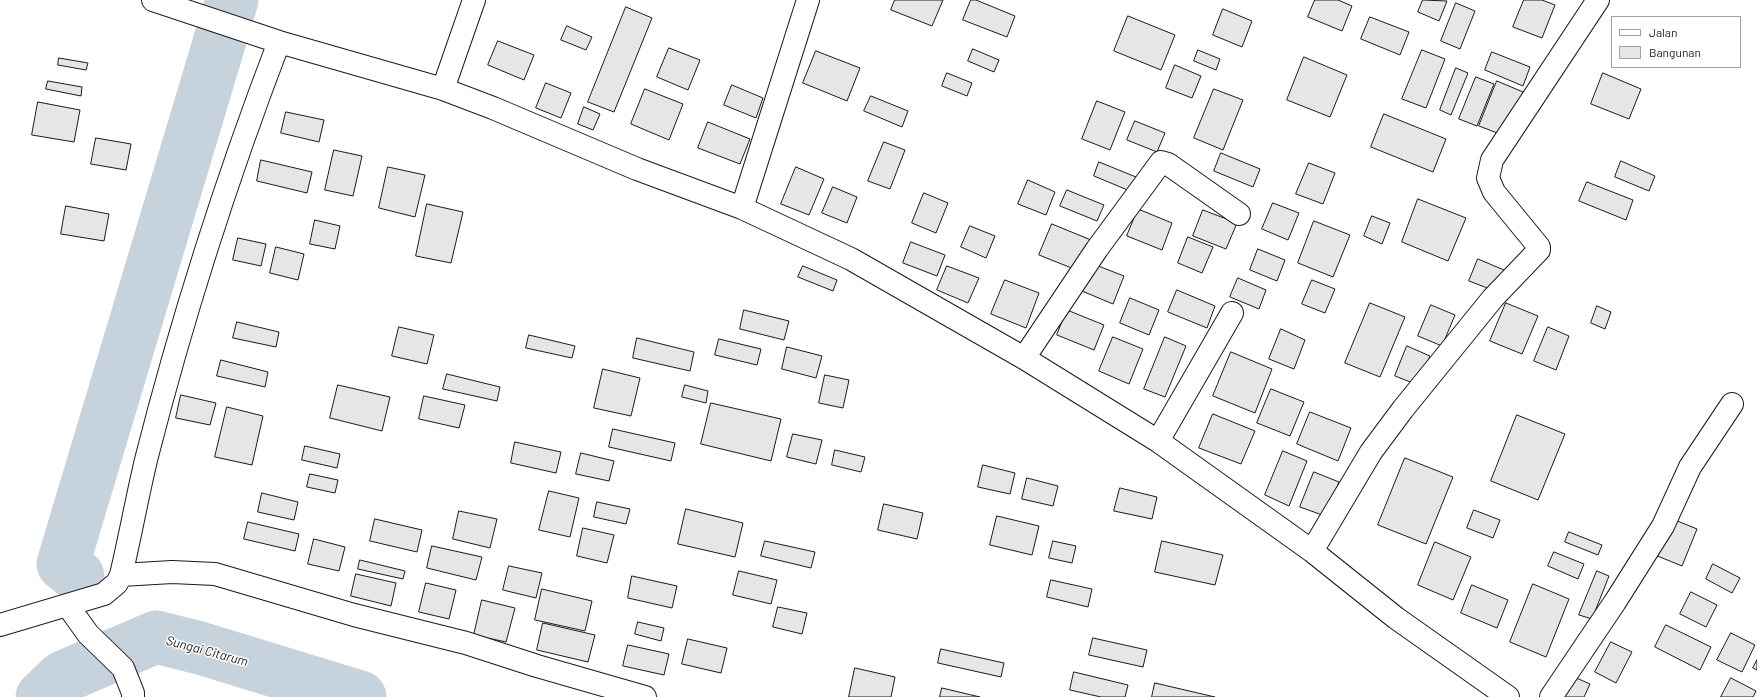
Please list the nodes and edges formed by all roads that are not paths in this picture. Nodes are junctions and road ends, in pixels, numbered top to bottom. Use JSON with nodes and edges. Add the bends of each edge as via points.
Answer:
{"nodes":[{"id":1,"x":153,"y":0,"type":"edge"},
{"id":2,"x":474,"y":0,"type":"edge"},
{"id":3,"x":808,"y":0,"type":"edge"},
{"id":4,"x":1598,"y":0,"type":"edge"},
{"id":5,"x":271,"y":39,"type":"junction"},
{"id":6,"x":443,"y":89,"type":"junction"},
{"id":7,"x":742,"y":208,"type":"junction"},
{"id":8,"x":1239,"y":214,"type":"dead end"},
{"id":9,"x":1232,"y":313,"type":"dead end"},
{"id":10,"x":1024,"y":358,"type":"junction"},
{"id":11,"x":1732,"y":404,"type":"dead end"},
{"id":12,"x":1158,"y":441,"type":"junction"},
{"id":13,"x":1312,"y":551,"type":"junction"},
{"id":14,"x":121,"y":575,"type":"junction"},
{"id":15,"x":68,"y":606,"type":"junction"},
{"id":16,"x":0,"y":625,"type":"edge"},
{"id":17,"x":135,"y":696,"type":"edge"},
{"id":18,"x":645,"y":697,"type":"edge"},
{"id":19,"x":1508,"y":697,"type":"edge"},
{"id":20,"x":1552,"y":697,"type":"edge"}],
"edges":[{"from":1,"to":5,"type":"street"},
{"from":2,"to":6,"type":"street"},
{"from":3,"to":7,"type":"street"},
{"from":4,"to":13,"type":"street","via":[[1492,160],[1488,178],[1494,192],[1539,250],[1493,298],[1370,452]]},
{"from":5,"to":6,"type":"street"},
{"from":5,"to":14,"type":"street","via":[[245,133],[193,294],[146,460]]},
{"from":6,"to":7,"type":"street","via":[[637,169]]},
{"from":7,"to":10,"type":"street","via":[[851,259]]},
{"from":8,"to":10,"type":"street","via":[[1168,164],[1161,162],[1097,249]]},
{"from":9,"to":12,"type":"street"},
{"from":10,"to":12,"type":"street"},
{"from":11,"to":20,"type":"street","via":[[1690,467],[1663,526]]},
{"from":12,"to":13,"type":"street"},
{"from":13,"to":19,"type":"street","via":[[1396,618]]},
{"from":14,"to":15,"type":"street","via":[[117,583],[104,594]]},
{"from":14,"to":18,"type":"street","via":[[172,572],[215,574],[354,615],[466,643]]},
{"from":15,"to":16,"type":"street"},
{"from":15,"to":17,"type":"street","via":[[88,634],[123,668]]}]}
